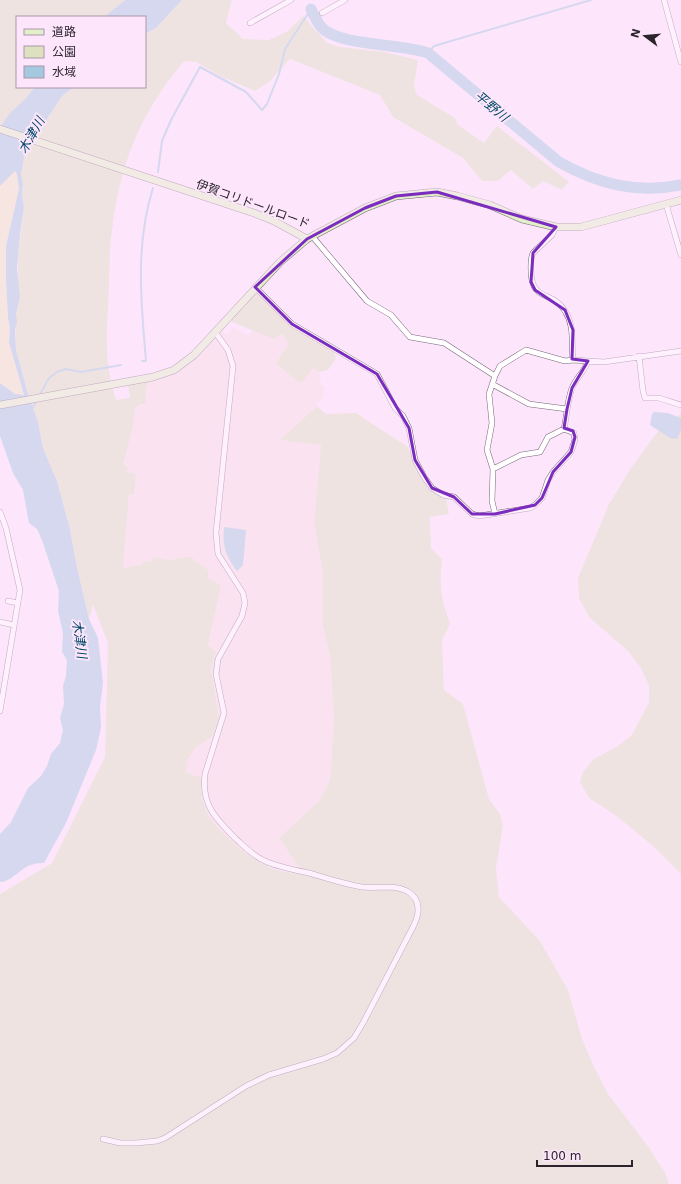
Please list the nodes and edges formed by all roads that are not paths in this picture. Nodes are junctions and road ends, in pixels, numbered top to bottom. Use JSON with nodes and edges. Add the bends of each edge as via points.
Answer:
{"nodes":[{"id":1,"x":291,"y":0,"type":"edge"},
{"id":2,"x":345,"y":0,"type":"edge"},
{"id":3,"x":664,"y":0,"type":"edge"},
{"id":4,"x":322,"y":13,"type":"dead end"},
{"id":5,"x":250,"y":23,"type":"dead end"},
{"id":6,"x":681,"y":62,"type":"edge"},
{"id":7,"x":0,"y":128,"type":"edge"},
{"id":8,"x":681,"y":200,"type":"edge"},
{"id":9,"x":666,"y":204,"type":"junction"},
{"id":10,"x":556,"y":227,"type":"junction"},
{"id":11,"x":309,"y":237,"type":"junction"},
{"id":12,"x":681,"y":255,"type":"edge"},
{"id":13,"x":255,"y":287,"type":"junction"},
{"id":14,"x":215,"y":332,"type":"junction"},
{"id":15,"x":681,"y":351,"type":"edge"},
{"id":16,"x":639,"y":356,"type":"junction"},
{"id":17,"x":573,"y":360,"type":"junction"},
{"id":18,"x":588,"y":361,"type":"junction"},
{"id":19,"x":495,"y":376,"type":"junction"},
{"id":20,"x":492,"y":384,"type":"junction"},
{"id":21,"x":0,"y":405,"type":"edge"},
{"id":22,"x":681,"y":405,"type":"edge"},
{"id":23,"x":567,"y":409,"type":"junction"},
{"id":24,"x":564,"y":429,"type":"junction"},
{"id":25,"x":492,"y":469,"type":"junction"},
{"id":26,"x":0,"y":512,"type":"edge"},
{"id":27,"x":495,"y":514,"type":"junction"},
{"id":28,"x":0,"y":526,"type":"edge"},
{"id":29,"x":6,"y":528,"type":"junction"},
{"id":30,"x":8,"y":601,"type":"dead end"},
{"id":31,"x":18,"y":603,"type":"junction"},
{"id":32,"x":0,"y":622,"type":"edge"},
{"id":33,"x":14,"y":625,"type":"junction"},
{"id":34,"x":0,"y":711,"type":"edge"},
{"id":35,"x":103,"y":1139,"type":"dead end"}],
"edges":[{"from":1,"to":5,"type":"street"},
{"from":2,"to":4,"type":"street"},
{"from":3,"to":6,"type":"street"},
{"from":7,"to":11,"type":"street","name":"伊賀コリドールロード","via":[[274,221]]},
{"from":8,"to":9,"type":"street","name":"伊賀コリドールロード"},
{"from":9,"to":10,"type":"street","name":"伊賀コリドールロード","via":[[581,227]]},
{"from":9,"to":12,"type":"street"},
{"from":10,"to":11,"type":"street","name":"伊賀コリドールロード","via":[[522,219],[490,205],[438,192],[396,196],[365,208]]},
{"from":10,"to":17,"type":"street","via":[[552,235],[532,253],[532,282],[536,290],[564,310],[573,330]]},
{"from":11,"to":13,"type":"street"},
{"from":11,"to":19,"type":"street","via":[[367,301],[391,315],[410,337],[444,343]]},
{"from":13,"to":14,"type":"street"},
{"from":13,"to":27,"type":"street","via":[[292,324],[377,374],[409,428],[415,460],[432,488],[443,495],[454,497],[472,514]]},
{"from":14,"to":21,"type":"street","via":[[194,355],[166,373],[141,380]]},
{"from":14,"to":35,"type":"street","via":[[228,350],[233,366],[216,548],[221,561],[243,593],[245,603],[242,616],[218,658],[216,674],[224,713],[205,774],[208,805],[216,820],[265,862],[359,887],[401,889],[413,896],[419,909],[414,925],[366,1016],[354,1038],[343,1049],[331,1056],[269,1075],[246,1086],[179,1130],[157,1141],[126,1143]]},
{"from":15,"to":16,"type":"street"},
{"from":16,"to":18,"type":"street","via":[[618,361]]},
{"from":16,"to":22,"type":"street","via":[[645,398],[659,398]]},
{"from":17,"to":18,"type":"street"},
{"from":17,"to":19,"type":"street","via":[[565,361],[526,350],[500,366]]},
{"from":18,"to":23,"type":"street","via":[[572,388]]},
{"from":19,"to":20,"type":"street"},
{"from":20,"to":23,"type":"street","via":[[529,404]]},
{"from":20,"to":25,"type":"street","via":[[489,394],[492,423],[487,450]]},
{"from":23,"to":24,"type":"street"},
{"from":24,"to":25,"type":"street","via":[[548,437],[540,452],[521,455]]},
{"from":24,"to":27,"type":"street","via":[[574,433],[573,448],[548,480],[542,498],[530,508]]},
{"from":25,"to":27,"type":"street","via":[[492,501]]},
{"from":26,"to":29,"type":"street"},
{"from":28,"to":29,"type":"street"},
{"from":29,"to":31,"type":"street","via":[[19,581]]},
{"from":30,"to":31,"type":"street"},
{"from":31,"to":33,"type":"street"},
{"from":32,"to":33,"type":"street"},
{"from":33,"to":34,"type":"street"}]}
